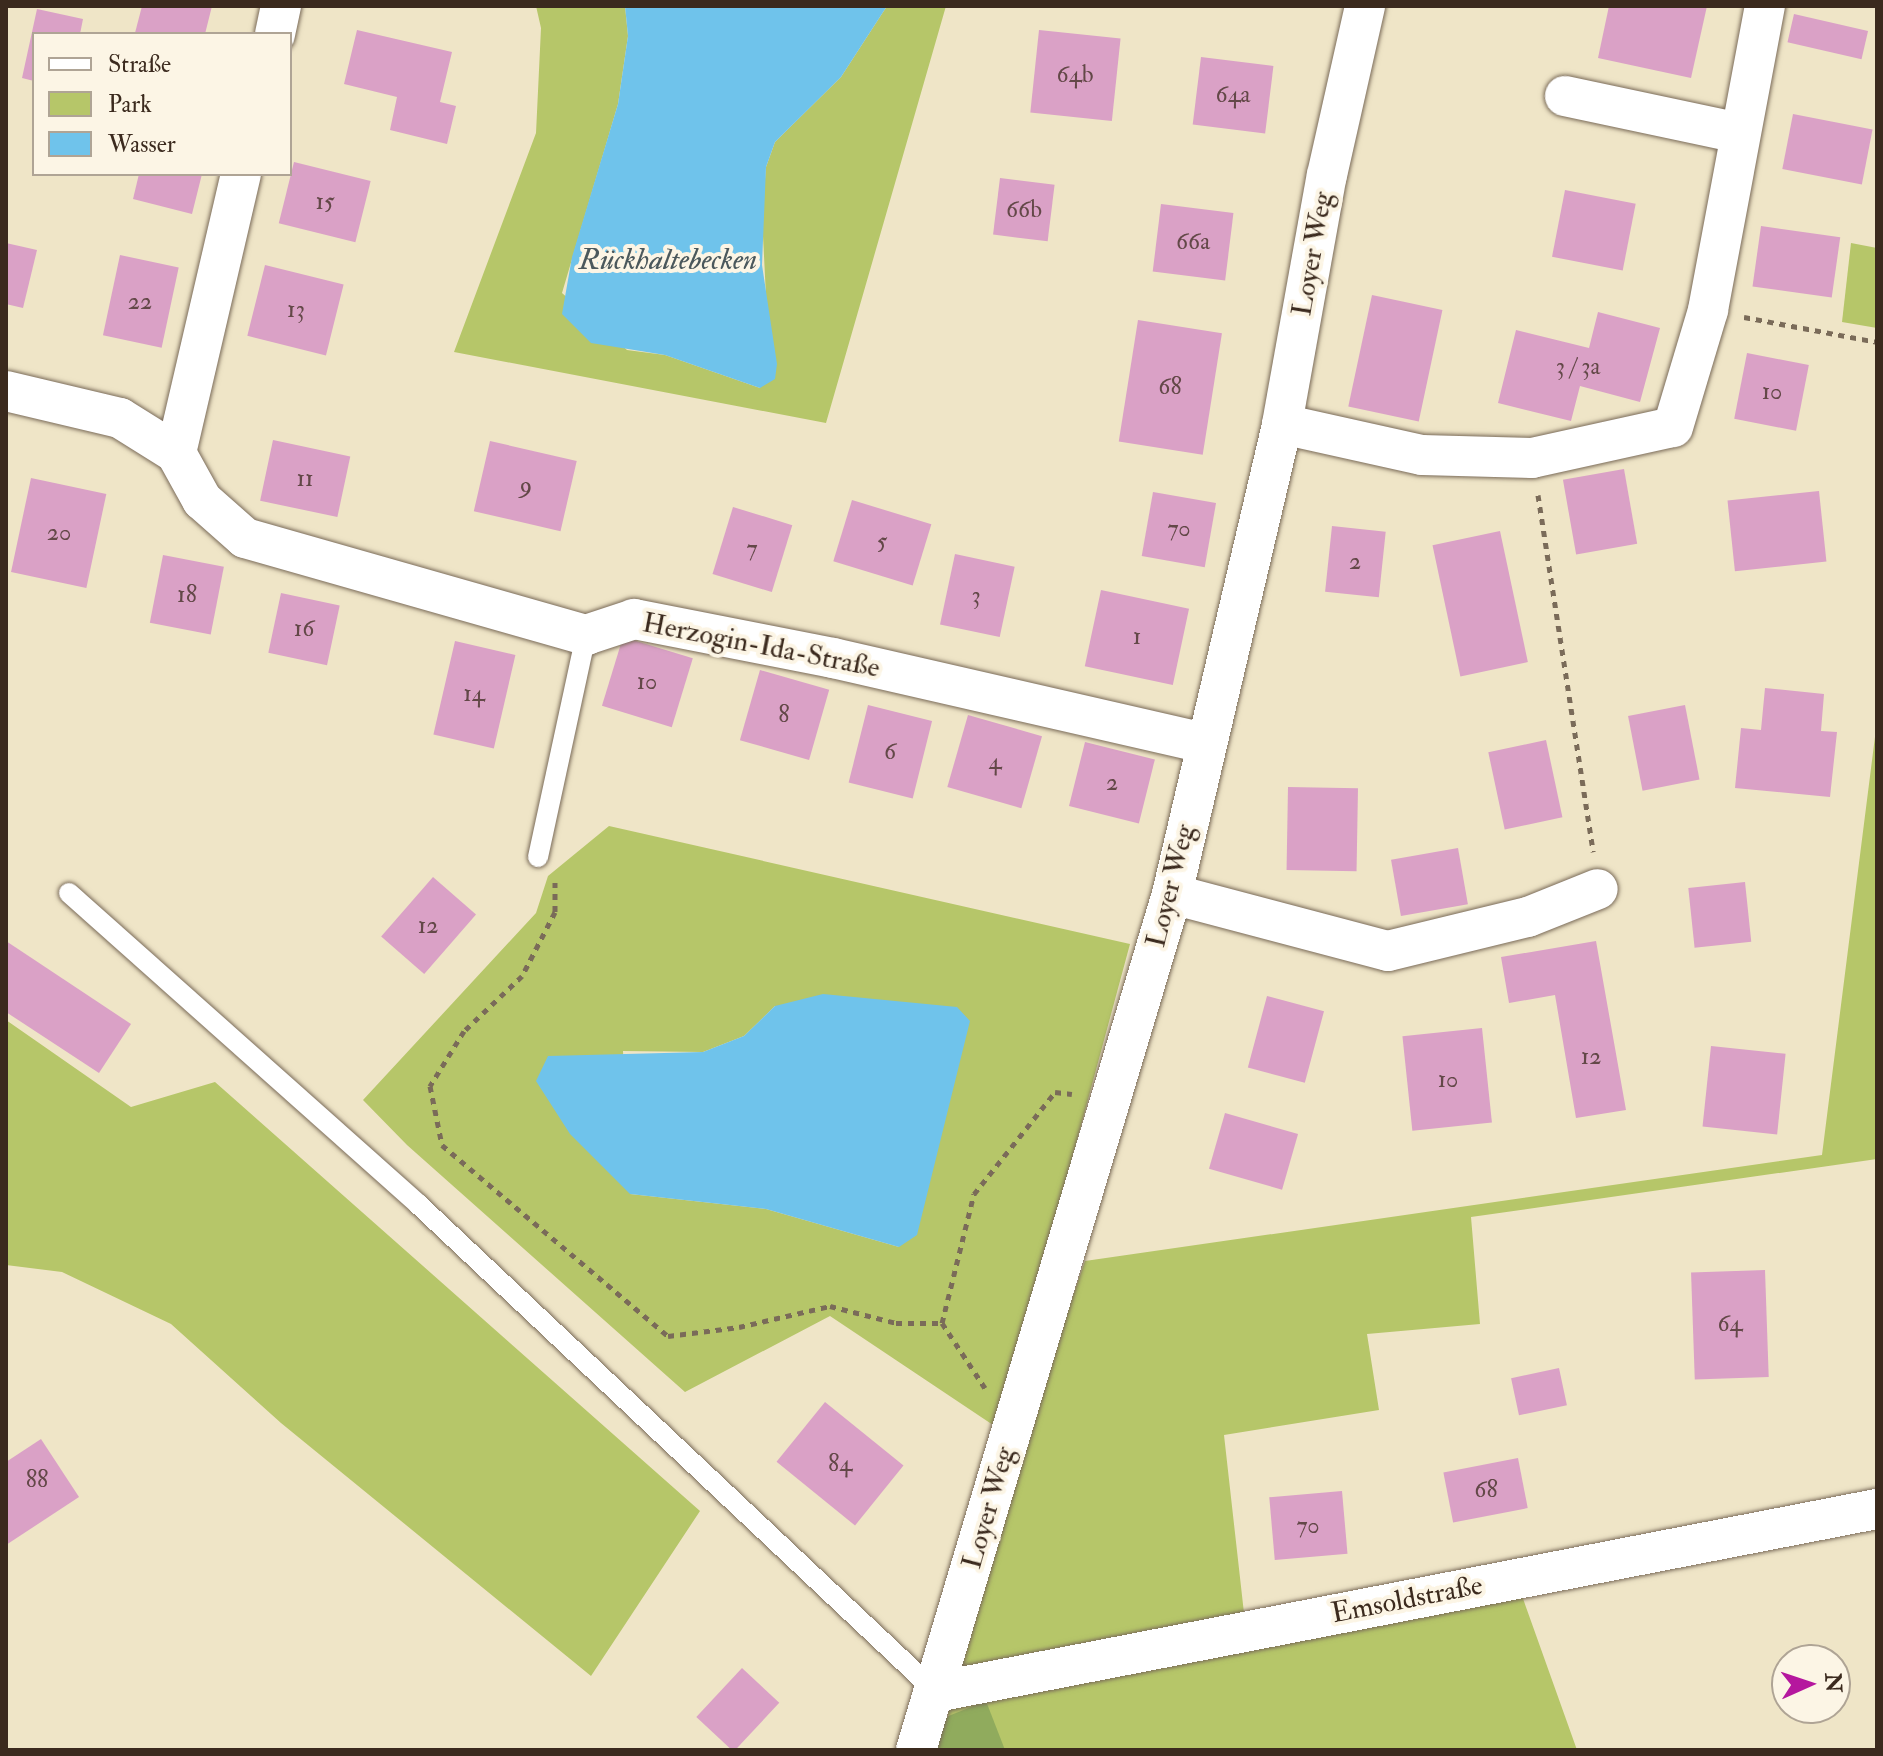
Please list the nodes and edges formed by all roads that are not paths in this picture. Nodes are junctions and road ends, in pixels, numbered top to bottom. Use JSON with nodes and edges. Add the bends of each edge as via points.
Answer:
{"nodes":[{"id":1,"x":281,"y":6,"type":"edge"},
{"id":2,"x":1365,"y":6,"type":"edge"},
{"id":3,"x":1765,"y":6,"type":"edge"},
{"id":4,"x":275,"y":32,"type":"edge"},
{"id":5,"x":1565,"y":96,"type":"dead end"},
{"id":6,"x":1739,"y":133,"type":"junction"},
{"id":7,"x":241,"y":176,"type":"edge"},
{"id":8,"x":6,"y":391,"type":"edge"},
{"id":9,"x":1282,"y":424,"type":"junction"},
{"id":10,"x":176,"y":453,"type":"junction"},
{"id":11,"x":586,"y":635,"type":"junction"},
{"id":12,"x":1205,"y":743,"type":"junction"},
{"id":13,"x":538,"y":857,"type":"road end"},
{"id":14,"x":1598,"y":889,"type":"road end"},
{"id":15,"x":69,"y":893,"type":"dead end"},
{"id":16,"x":1172,"y":894,"type":"junction"},
{"id":17,"x":1877,"y":1509,"type":"edge"},
{"id":18,"x":936,"y":1692,"type":"junction"},
{"id":19,"x":916,"y":1750,"type":"edge"}],
"edges":[{"from":1,"to":4,"type":"street"},
{"from":2,"to":9,"type":"street","name":"Loyer Weg","via":[[1327,175]]},
{"from":3,"to":6,"type":"street"},
{"from":5,"to":6,"type":"street"},
{"from":6,"to":9,"type":"street","via":[[1708,310],[1673,427],[1532,458],[1422,455]]},
{"from":7,"to":10,"type":"street"},
{"from":8,"to":10,"type":"street","via":[[120,418]]},
{"from":9,"to":12,"type":"street","name":"Loyer Weg"},
{"from":10,"to":11,"type":"street","via":[[202,500],[245,538]]},
{"from":11,"to":12,"type":"street","name":"Herzogin-Ida-Straße","via":[[634,619],[833,658]]},
{"from":11,"to":13,"type":"lane"},
{"from":12,"to":16,"type":"street","name":"Loyer Weg"},
{"from":14,"to":16,"type":"street","via":[[1528,917],[1388,951]]},
{"from":15,"to":18,"type":"lane","via":[[418,1204]]},
{"from":16,"to":18,"type":"street","name":"Loyer Weg"},
{"from":17,"to":18,"type":"street","name":"Emsoldstraße"},
{"from":18,"to":19,"type":"street","name":"Loyer Weg"}]}
